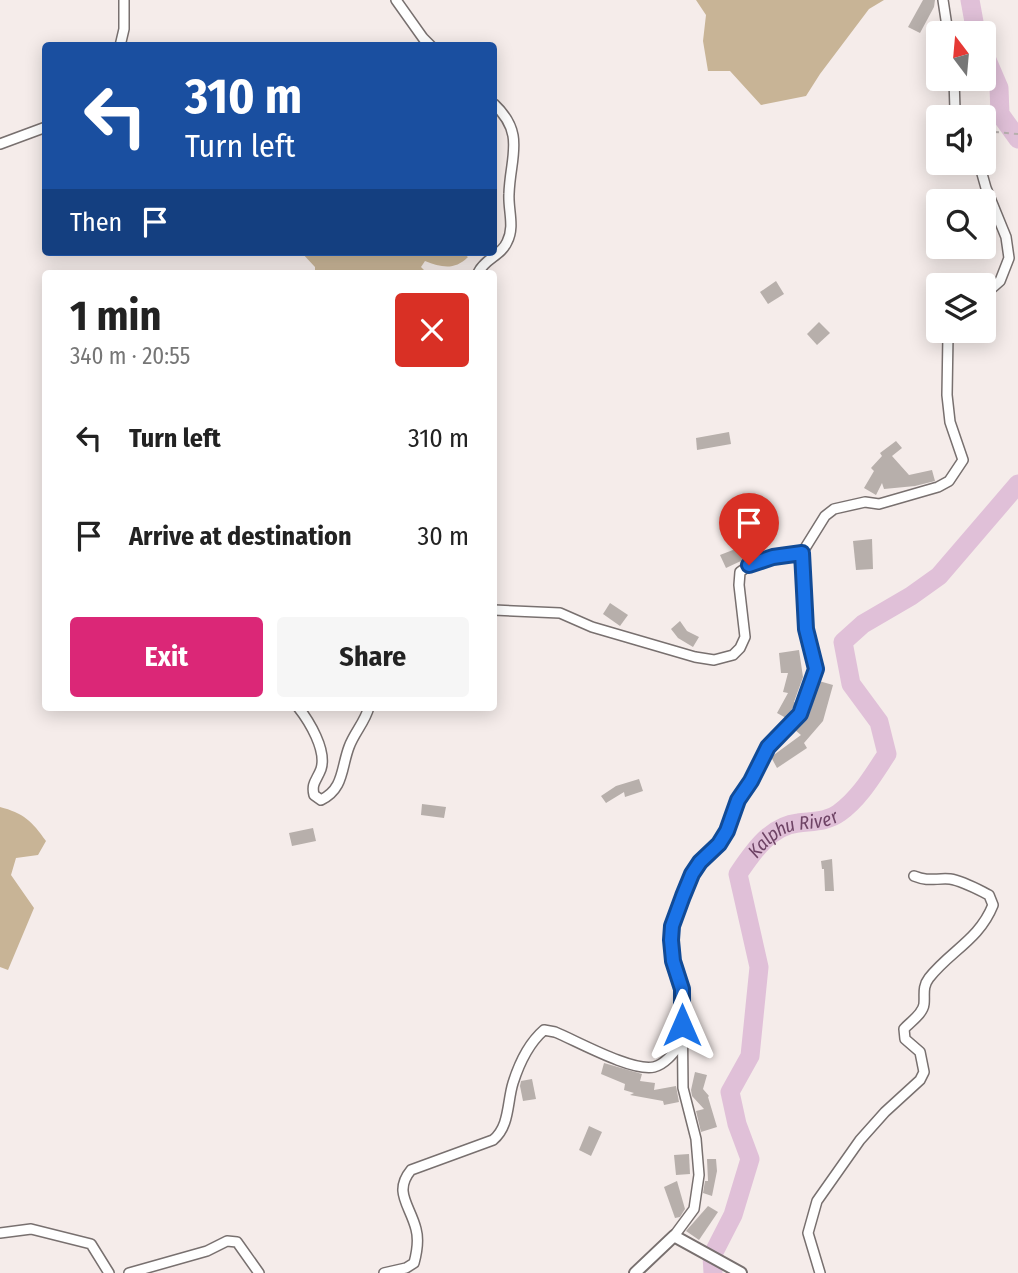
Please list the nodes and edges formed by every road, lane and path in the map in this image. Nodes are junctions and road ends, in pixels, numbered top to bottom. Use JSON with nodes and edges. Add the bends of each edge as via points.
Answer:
{"nodes":[{"id":1,"x":124,"y":0,"type":"edge"},
{"id":2,"x":396,"y":0,"type":"edge"},
{"id":3,"x":943,"y":0,"type":"edge"},
{"id":4,"x":946,"y":21,"type":"edge"},
{"id":5,"x":121,"y":42,"type":"edge"},
{"id":6,"x":427,"y":42,"type":"edge"},
{"id":7,"x":497,"y":107,"type":"edge"},
{"id":8,"x":42,"y":128,"type":"edge"},
{"id":9,"x":996,"y":132,"type":"edge"},
{"id":10,"x":1018,"y":134,"type":"edge"},
{"id":11,"x":0,"y":144,"type":"edge"},
{"id":12,"x":982,"y":175,"type":"edge"},
{"id":13,"x":497,"y":255,"type":"edge"},
{"id":14,"x":495,"y":256,"type":"edge"},
{"id":15,"x":480,"y":270,"type":"edge"},
{"id":16,"x":996,"y":284,"type":"edge"},
{"id":17,"x":948,"y":343,"type":"edge"},
{"id":18,"x":802,"y":553,"type":"junction"},
{"id":19,"x":497,"y":610,"type":"edge"},
{"id":20,"x":300,"y":711,"type":"edge"},
{"id":21,"x":368,"y":711,"type":"edge"},
{"id":22,"x":915,"y":876,"type":"dead end"},
{"id":23,"x":682,"y":1042,"type":"junction"},
{"id":24,"x":0,"y":1234,"type":"edge"},
{"id":25,"x":674,"y":1236,"type":"junction"},
{"id":26,"x":109,"y":1273,"type":"edge"},
{"id":27,"x":129,"y":1273,"type":"edge"},
{"id":28,"x":259,"y":1273,"type":"edge"},
{"id":29,"x":384,"y":1273,"type":"edge"},
{"id":30,"x":635,"y":1273,"type":"edge"},
{"id":31,"x":741,"y":1273,"type":"edge"},
{"id":32,"x":820,"y":1273,"type":"edge"}],
"edges":[{"from":1,"to":5,"type":"street"},
{"from":2,"to":6,"type":"street"},
{"from":3,"to":4,"type":"street"},
{"from":7,"to":13,"type":"street","via":[[508,118],[514,161],[509,194],[511,232]]},
{"from":8,"to":11,"type":"street"},
{"from":9,"to":10,"type":"path"},
{"from":12,"to":16,"type":"street","via":[[1006,237],[1009,258]]},
{"from":14,"to":15,"type":"street"},
{"from":17,"to":18,"type":"street","via":[[950,422],[962,460],[957,471],[938,486],[879,504],[865,502],[834,509]]},
{"from":18,"to":19,"type":"street","via":[[773,557],[740,572],[745,637],[733,655],[714,660],[592,627],[560,613]]},
{"from":18,"to":23,"type":"street","via":[[806,629],[816,669],[800,714],[768,747],[738,800],[727,831],[692,874],[672,926],[673,961],[682,989]]},
{"from":20,"to":21,"type":"street","via":[[319,746],[321,769],[312,789],[321,800],[338,786],[349,747]]},
{"from":22,"to":32,"type":"street","via":[[926,881],[951,879],[989,895],[993,905],[976,934],[926,982],[921,1011],[904,1029],[905,1040],[920,1052],[924,1072],[920,1080],[860,1140],[817,1201],[808,1233]]},
{"from":23,"to":25,"type":"street","via":[[683,1088],[696,1139],[699,1175],[694,1209]]},
{"from":23,"to":29,"type":"street","via":[[670,1058],[654,1067],[637,1066],[544,1030],[530,1045],[513,1083],[501,1133],[411,1170],[403,1180],[401,1190],[417,1231],[417,1250],[414,1263]]},
{"from":24,"to":26,"type":"street","via":[[31,1228],[91,1244]]},
{"from":25,"to":30,"type":"street"},
{"from":25,"to":31,"type":"street"},
{"from":27,"to":28,"type":"street","via":[[227,1241],[237,1242]]}]}
